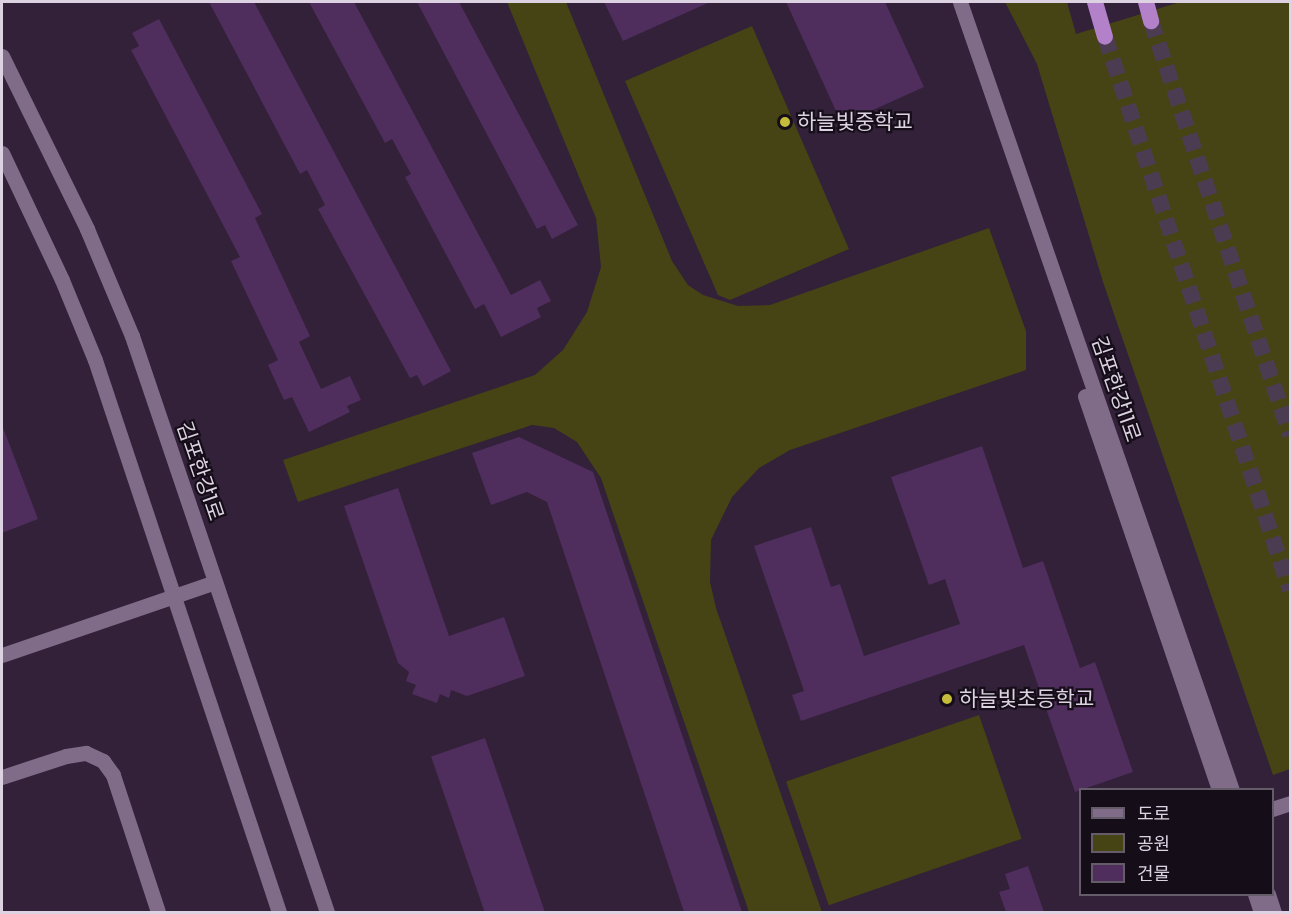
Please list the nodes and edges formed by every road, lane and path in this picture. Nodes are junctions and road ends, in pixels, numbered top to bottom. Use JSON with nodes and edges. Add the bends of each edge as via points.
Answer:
{"nodes":[{"id":1,"x":950,"y":2,"type":"edge"},
{"id":2,"x":960,"y":2,"type":"edge"},
{"id":3,"x":1095,"y":2,"type":"edge"},
{"id":4,"x":1146,"y":2,"type":"edge"},
{"id":5,"x":1151,"y":21,"type":"tunnel mouth"},
{"id":6,"x":1105,"y":37,"type":"tunnel mouth"},
{"id":7,"x":2,"y":56,"type":"edge"},
{"id":8,"x":2,"y":153,"type":"edge"},
{"id":9,"x":215,"y":582,"type":"junction"},
{"id":10,"x":173,"y":597,"type":"junction"},
{"id":11,"x":2,"y":655,"type":"edge"},
{"id":12,"x":2,"y":777,"type":"edge"},
{"id":13,"x":1219,"y":788,"type":"edge"},
{"id":14,"x":1232,"y":788,"type":"edge"},
{"id":15,"x":1290,"y":803,"type":"edge"},
{"id":16,"x":1274,"y":808,"type":"edge"},
{"id":17,"x":1256,"y":896,"type":"edge"},
{"id":18,"x":1269,"y":896,"type":"edge"},
{"id":19,"x":158,"y":912,"type":"edge"},
{"id":20,"x":279,"y":912,"type":"edge"},
{"id":21,"x":327,"y":912,"type":"edge"},
{"id":22,"x":1261,"y":912,"type":"edge"},
{"id":23,"x":1274,"y":912,"type":"edge"}],
"edges":[{"from":1,"to":13,"type":"street","name":"김포한강11로"},
{"from":2,"to":14,"type":"street","name":"김포한강11로"},
{"from":3,"to":6,"type":"highway"},
{"from":4,"to":5,"type":"highway"},
{"from":7,"to":9,"type":"street","name":"김포한강1로","via":[[87,229],[132,336]]},
{"from":8,"to":10,"type":"street","via":[[95,360]]},
{"from":9,"to":10,"type":"street"},
{"from":9,"to":21,"type":"street","name":"김포한강1로"},
{"from":10,"to":11,"type":"street"},
{"from":10,"to":20,"type":"street"},
{"from":12,"to":19,"type":"street","via":[[66,756],[86,753],[103,761],[113,775]]},
{"from":15,"to":16,"type":"street"},
{"from":17,"to":22,"type":"street"},
{"from":18,"to":23,"type":"street"}]}
